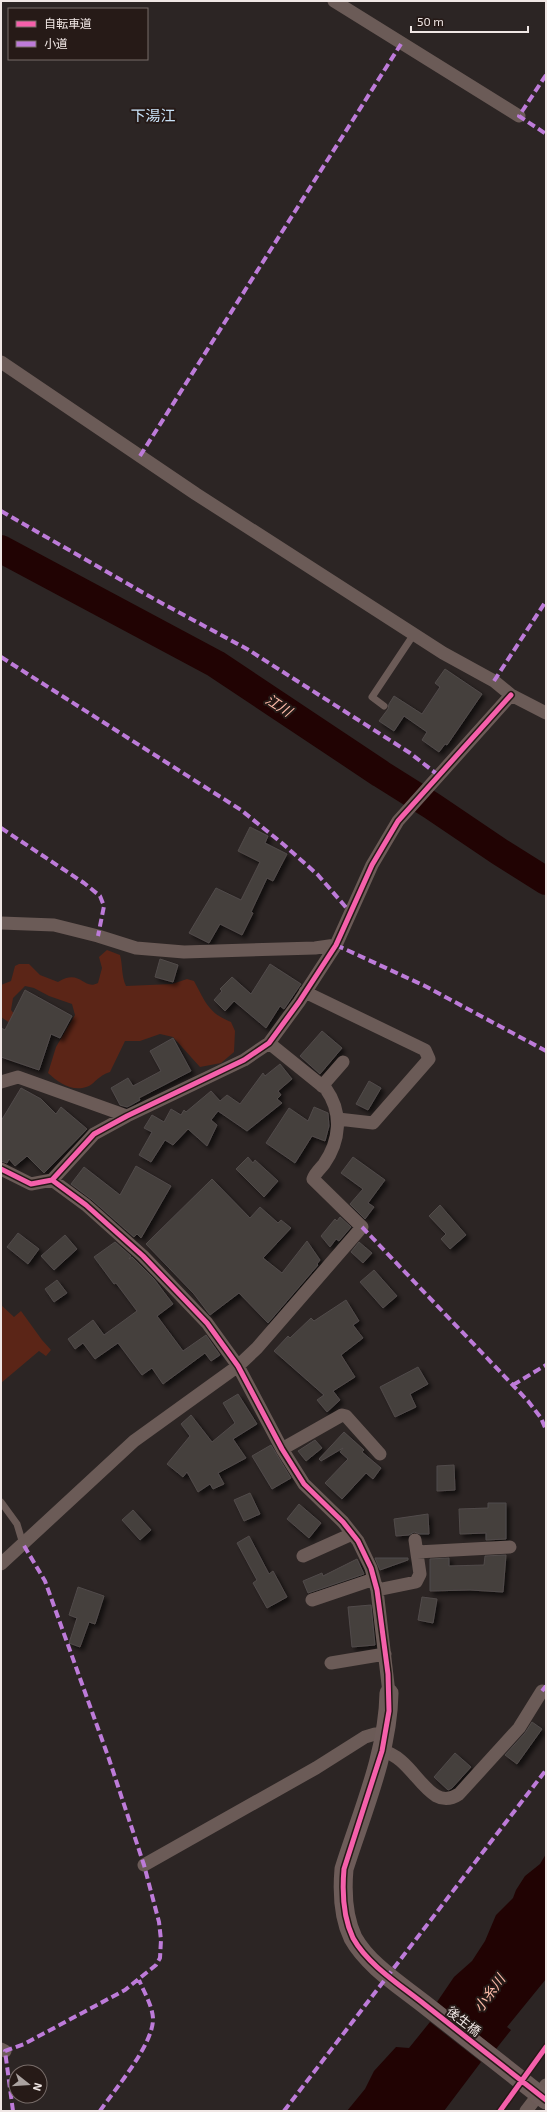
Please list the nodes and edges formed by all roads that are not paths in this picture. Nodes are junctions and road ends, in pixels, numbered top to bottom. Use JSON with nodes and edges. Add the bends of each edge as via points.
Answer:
{"nodes":[{"id":1,"x":334,"y":1,"type":"edge"},
{"id":2,"x":519,"y":116,"type":"dead end"},
{"id":3,"x":1,"y":362,"type":"edge"},
{"id":4,"x":414,"y":634,"type":"junction"},
{"id":5,"x":511,"y":696,"type":"junction"},
{"id":6,"x":384,"y":706,"type":"dead end"},
{"id":7,"x":546,"y":713,"type":"edge"},
{"id":8,"x":1,"y":923,"type":"edge"},
{"id":9,"x":336,"y":945,"type":"junction"},
{"id":10,"x":305,"y":992,"type":"junction"},
{"id":11,"x":269,"y":1042,"type":"junction"},
{"id":12,"x":343,"y":1062,"type":"dead end"},
{"id":13,"x":1,"y":1082,"type":"edge"},
{"id":14,"x":322,"y":1086,"type":"junction"},
{"id":15,"x":127,"y":1116,"type":"junction"},
{"id":16,"x":338,"y":1119,"type":"junction"},
{"id":17,"x":1,"y":1169,"type":"edge"},
{"id":18,"x":52,"y":1180,"type":"junction"},
{"id":19,"x":238,"y":1366,"type":"junction"},
{"id":20,"x":282,"y":1449,"type":"junction"},
{"id":21,"x":380,"y":1454,"type":"dead end"},
{"id":22,"x":1,"y":1502,"type":"edge"},
{"id":23,"x":352,"y":1534,"type":"junction"},
{"id":24,"x":23,"y":1544,"type":"junction"},
{"id":25,"x":510,"y":1547,"type":"dead end"},
{"id":26,"x":303,"y":1556,"type":"dead end"},
{"id":27,"x":1,"y":1564,"type":"edge"},
{"id":28,"x":376,"y":1584,"type":"junction"},
{"id":29,"x":312,"y":1600,"type":"dead end"},
{"id":30,"x":385,"y":1654,"type":"junction"},
{"id":31,"x":331,"y":1663,"type":"dead end"},
{"id":32,"x":542,"y":1691,"type":"dead end"},
{"id":33,"x":389,"y":1693,"type":"joint"},
{"id":34,"x":383,"y":1743,"type":"junction"},
{"id":35,"x":144,"y":1865,"type":"dead end"},
{"id":36,"x":544,"y":2093,"type":"edge"},
{"id":37,"x":526,"y":2111,"type":"edge"}],
"edges":[{"from":1,"to":2,"type":"street"},
{"from":3,"to":4,"type":"street","via":[[196,494]]},
{"from":4,"to":5,"type":"street","via":[[494,681]]},
{"from":4,"to":6,"type":"lane","via":[[372,698]]},
{"from":5,"to":7,"type":"street"},
{"from":5,"to":9,"type":"street","via":[[398,821],[372,865]]},
{"from":8,"to":9,"type":"street","via":[[54,925],[136,948],[184,952],[316,948]]},
{"from":9,"to":10,"type":"street"},
{"from":10,"to":11,"type":"street"},
{"from":10,"to":16,"type":"street","via":[[425,1050],[429,1059],[373,1123]]},
{"from":11,"to":14,"type":"street"},
{"from":11,"to":15,"type":"street","via":[[244,1060]]},
{"from":12,"to":14,"type":"street"},
{"from":13,"to":15,"type":"street","via":[[18,1077]]},
{"from":14,"to":16,"type":"street","via":[[331,1096]]},
{"from":15,"to":18,"type":"street","via":[[94,1134]]},
{"from":16,"to":19,"type":"street","via":[[330,1155],[313,1179],[362,1227],[257,1348]]},
{"from":17,"to":18,"type":"street","via":[[31,1184]]},
{"from":18,"to":19,"type":"street","via":[[143,1256],[207,1323]]},
{"from":19,"to":20,"type":"street"},
{"from":19,"to":24,"type":"street","via":[[134,1441]]},
{"from":20,"to":21,"type":"street","via":[[342,1415],[346,1416]]},
{"from":20,"to":23,"type":"street","via":[[304,1484]]},
{"from":22,"to":24,"type":"lane","via":[[16,1524]]},
{"from":23,"to":26,"type":"street"},
{"from":23,"to":28,"type":"street","via":[[358,1541]]},
{"from":24,"to":27,"type":"street"},
{"from":25,"to":28,"type":"street","via":[[416,1546],[420,1574],[416,1582]]},
{"from":28,"to":29,"type":"street"},
{"from":28,"to":30,"type":"street"},
{"from":30,"to":31,"type":"street"},
{"from":30,"to":33,"type":"street"},
{"from":32,"to":34,"type":"street","via":[[519,1728],[452,1799],[444,1800],[430,1794],[413,1771]]},
{"from":33,"to":34,"type":"street","name":"後生橋"},
{"from":34,"to":35,"type":"street","via":[[375,1734],[365,1737],[316,1768]]},
{"from":34,"to":36,"type":"street","name":"後生橋","via":[[344,1869],[342,1887],[346,1915],[353,1937],[363,1953],[393,1979],[521,2081]]},
{"from":36,"to":37,"type":"street"}]}
